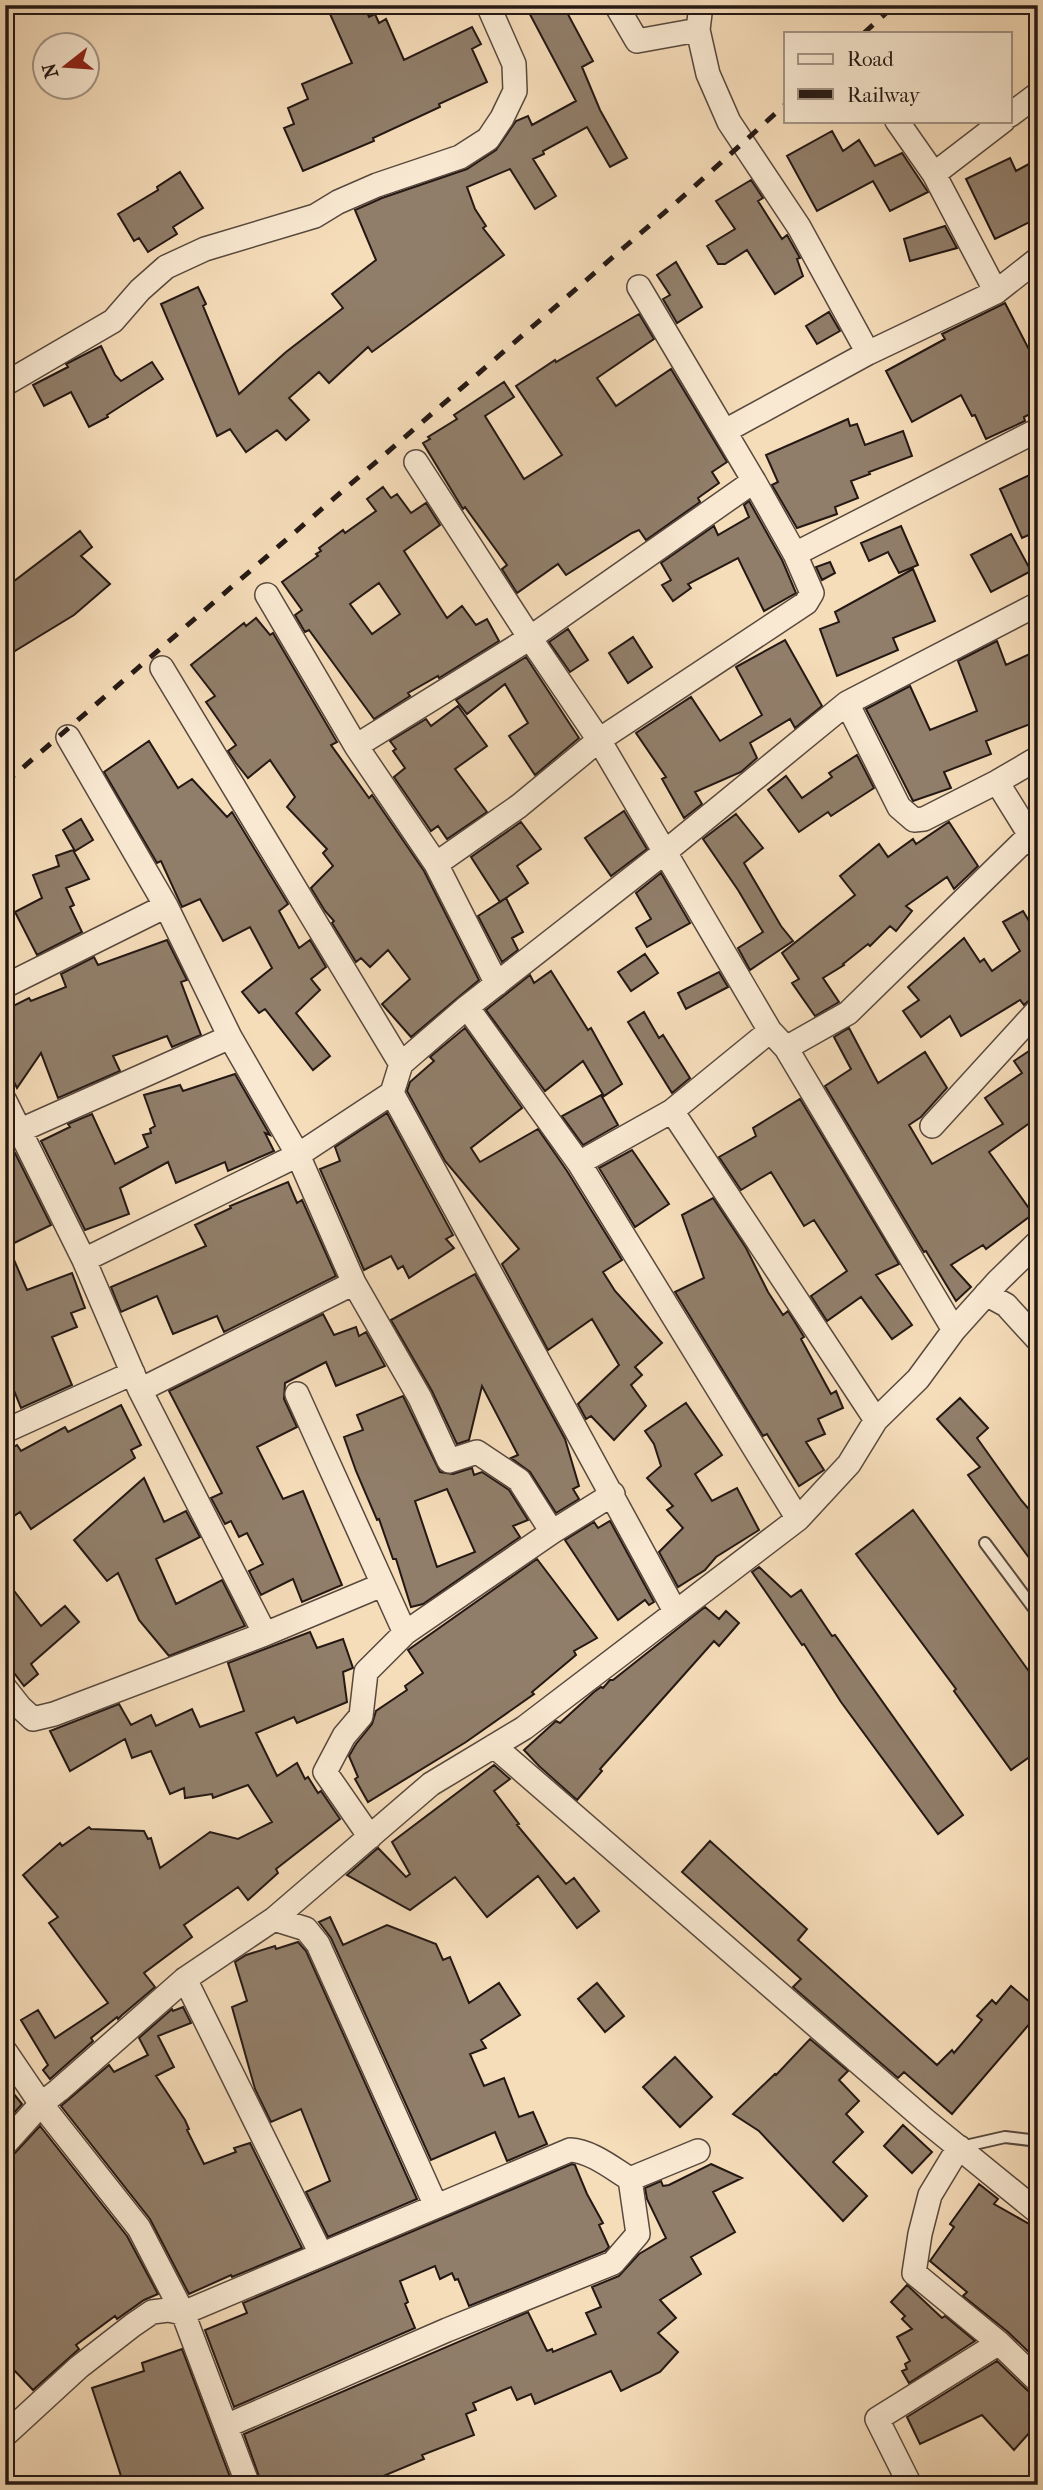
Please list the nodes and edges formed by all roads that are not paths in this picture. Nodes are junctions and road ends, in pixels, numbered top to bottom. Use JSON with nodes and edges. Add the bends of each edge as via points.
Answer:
{"nodes":[{"id":1,"x":616,"y":5,"type":"edge"},
{"id":2,"x":701,"y":5,"type":"edge"},
{"id":3,"x":495,"y":8,"type":"edge"},
{"id":4,"x":698,"y":30,"type":"junction"},
{"id":5,"x":1038,"y":94,"type":"edge"},
{"id":6,"x":1012,"y":114,"type":"edge"},
{"id":7,"x":898,"y":122,"type":"edge"},
{"id":8,"x":1002,"y":122,"type":"edge"},
{"id":9,"x":934,"y":174,"type":"junction"},
{"id":10,"x":1038,"y":259,"type":"edge"},
{"id":11,"x":639,"y":287,"type":"dead end"},
{"id":12,"x":996,"y":292,"type":"junction"},
{"id":13,"x":868,"y":353,"type":"junction"},
{"id":14,"x":5,"y":384,"type":"edge"},
{"id":15,"x":1038,"y":430,"type":"edge"},
{"id":16,"x":725,"y":431,"type":"junction"},
{"id":17,"x":416,"y":462,"type":"dead end"},
{"id":18,"x":754,"y":481,"type":"junction"},
{"id":19,"x":795,"y":554,"type":"junction"},
{"id":20,"x":267,"y":595,"type":"dead end"},
{"id":21,"x":1038,"y":604,"type":"edge"},
{"id":22,"x":530,"y":638,"type":"junction"},
{"id":23,"x":162,"y":668,"type":"dead end"},
{"id":24,"x":847,"y":703,"type":"junction"},
{"id":25,"x":68,"y":737,"type":"dead end"},
{"id":26,"x":599,"y":740,"type":"junction"},
{"id":27,"x":356,"y":746,"type":"junction"},
{"id":28,"x":1038,"y":758,"type":"edge"},
{"id":29,"x":997,"y":782,"type":"junction"},
{"id":30,"x":1034,"y":842,"type":"edge"},
{"id":31,"x":665,"y":852,"type":"junction"},
{"id":32,"x":436,"y":864,"type":"junction"},
{"id":33,"x":166,"y":906,"type":"junction"},
{"id":34,"x":498,"y":984,"type":"junction"},
{"id":35,"x":5,"y":986,"type":"edge"},
{"id":36,"x":467,"y":1007,"type":"junction"},
{"id":37,"x":1038,"y":1010,"type":"edge"},
{"id":38,"x":230,"y":1037,"type":"junction"},
{"id":39,"x":778,"y":1039,"type":"junction"},
{"id":40,"x":401,"y":1065,"type":"junction"},
{"id":41,"x":392,"y":1093,"type":"junction"},
{"id":42,"x":5,"y":1101,"type":"edge"},
{"id":43,"x":672,"y":1111,"type":"junction"},
{"id":44,"x":932,"y":1126,"type":"dead end"},
{"id":45,"x":21,"y":1130,"type":"junction"},
{"id":46,"x":298,"y":1155,"type":"junction"},
{"id":47,"x":579,"y":1163,"type":"junction"},
{"id":48,"x":1038,"y":1242,"type":"edge"},
{"id":49,"x":84,"y":1260,"type":"junction"},
{"id":50,"x":354,"y":1283,"type":"junction"},
{"id":51,"x":986,"y":1294,"type":"junction"},
{"id":52,"x":954,"y":1330,"type":"junction"},
{"id":53,"x":1038,"y":1340,"type":"edge"},
{"id":54,"x":137,"y":1381,"type":"junction"},
{"id":55,"x":297,"y":1394,"type":"dead end"},
{"id":56,"x":876,"y":1420,"type":"junction"},
{"id":57,"x":6,"y":1427,"type":"edge"},
{"id":58,"x":613,"y":1494,"type":"junction"},
{"id":59,"x":798,"y":1520,"type":"junction"},
{"id":60,"x":552,"y":1532,"type":"junction"},
{"id":61,"x":985,"y":1544,"type":"dead end"},
{"id":62,"x":382,"y":1585,"type":"junction"},
{"id":63,"x":675,"y":1611,"type":"junction"},
{"id":64,"x":1038,"y":1614,"type":"edge"},
{"id":65,"x":405,"y":1633,"type":"junction"},
{"id":66,"x":265,"y":1634,"type":"junction"},
{"id":67,"x":5,"y":1688,"type":"edge"},
{"id":68,"x":494,"y":1746,"type":"junction"},
{"id":69,"x":370,"y":1837,"type":"junction"},
{"id":70,"x":279,"y":1914,"type":"junction"},
{"id":71,"x":185,"y":1979,"type":"junction"},
{"id":72,"x":5,"y":2051,"type":"edge"},
{"id":73,"x":41,"y":2104,"type":"junction"},
{"id":74,"x":1038,"y":2141,"type":"edge"},
{"id":75,"x":5,"y":2144,"type":"edge"},
{"id":76,"x":959,"y":2147,"type":"junction"},
{"id":77,"x":698,"y":2151,"type":"dead end"},
{"id":78,"x":630,"y":2179,"type":"junction"},
{"id":79,"x":436,"y":2206,"type":"junction"},
{"id":80,"x":1038,"y":2211,"type":"edge"},
{"id":81,"x":321,"y":2254,"type":"junction"},
{"id":82,"x":183,"y":2313,"type":"junction"},
{"id":83,"x":999,"y":2343,"type":"junction"},
{"id":84,"x":1038,"y":2381,"type":"edge"},
{"id":85,"x":226,"y":2426,"type":"junction"},
{"id":86,"x":5,"y":2435,"type":"edge"},
{"id":87,"x":248,"y":2485,"type":"edge"},
{"id":88,"x":910,"y":2485,"type":"edge"}],
"edges":[{"from":1,"to":4,"type":"street","via":[[637,41]]},
{"from":2,"to":4,"type":"street"},
{"from":3,"to":14,"type":"street","via":[[514,64],[515,91],[488,139],[460,156],[377,185],[315,216],[205,249],[166,267],[113,321]]},
{"from":4,"to":13,"type":"street","via":[[708,74],[729,122],[799,227]]},
{"from":5,"to":6,"type":"street"},
{"from":7,"to":9,"type":"street"},
{"from":8,"to":9,"type":"street"},
{"from":9,"to":12,"type":"street"},
{"from":10,"to":12,"type":"street"},
{"from":11,"to":16,"type":"street"},
{"from":12,"to":13,"type":"street"},
{"from":13,"to":16,"type":"street"},
{"from":15,"to":19,"type":"street"},
{"from":16,"to":18,"type":"street"},
{"from":17,"to":22,"type":"street"},
{"from":18,"to":19,"type":"street"},
{"from":18,"to":22,"type":"street"},
{"from":19,"to":26,"type":"street","via":[[811,593],[806,603]]},
{"from":20,"to":27,"type":"street"},
{"from":21,"to":24,"type":"street"},
{"from":22,"to":26,"type":"street"},
{"from":22,"to":27,"type":"street"},
{"from":23,"to":40,"type":"street"},
{"from":24,"to":29,"type":"street","via":[[899,807],[914,820]]},
{"from":24,"to":31,"type":"street"},
{"from":25,"to":33,"type":"street"},
{"from":26,"to":31,"type":"street"},
{"from":26,"to":32,"type":"street","via":[[519,806]]},
{"from":27,"to":32,"type":"street"},
{"from":28,"to":29,"type":"street"},
{"from":29,"to":30,"type":"street"},
{"from":30,"to":39,"type":"street","via":[[848,1013]]},
{"from":31,"to":34,"type":"street"},
{"from":31,"to":39,"type":"street"},
{"from":32,"to":34,"type":"street"},
{"from":33,"to":35,"type":"street"},
{"from":33,"to":38,"type":"street"},
{"from":34,"to":36,"type":"street"},
{"from":36,"to":40,"type":"street"},
{"from":36,"to":47,"type":"street"},
{"from":37,"to":44,"type":"street"},
{"from":38,"to":45,"type":"street"},
{"from":38,"to":46,"type":"street"},
{"from":39,"to":43,"type":"street"},
{"from":39,"to":52,"type":"street"},
{"from":40,"to":41,"type":"street"},
{"from":41,"to":46,"type":"street"},
{"from":41,"to":58,"type":"street"},
{"from":42,"to":45,"type":"street"},
{"from":43,"to":47,"type":"street"},
{"from":43,"to":56,"type":"street"},
{"from":45,"to":49,"type":"street"},
{"from":46,"to":49,"type":"street"},
{"from":46,"to":50,"type":"street"},
{"from":47,"to":59,"type":"street"},
{"from":48,"to":51,"type":"street"},
{"from":49,"to":54,"type":"street"},
{"from":50,"to":54,"type":"street"},
{"from":50,"to":60,"type":"street","via":[[420,1398],[449,1461],[477,1452],[519,1480]]},
{"from":51,"to":52,"type":"street"},
{"from":51,"to":53,"type":"street","via":[[1006,1305]]},
{"from":52,"to":56,"type":"street","via":[[918,1379]]},
{"from":54,"to":57,"type":"street"},
{"from":54,"to":66,"type":"street"},
{"from":55,"to":62,"type":"street"},
{"from":56,"to":59,"type":"street","via":[[849,1464]]},
{"from":58,"to":60,"type":"street"},
{"from":58,"to":63,"type":"street"},
{"from":59,"to":63,"type":"street"},
{"from":60,"to":65,"type":"street"},
{"from":61,"to":64,"type":"lane"},
{"from":62,"to":65,"type":"street"},
{"from":62,"to":66,"type":"street"},
{"from":63,"to":68,"type":"street","via":[[524,1728]]},
{"from":65,"to":69,"type":"street","via":[[366,1672],[361,1716],[325,1772]]},
{"from":66,"to":67,"type":"street","via":[[33,1719]]},
{"from":68,"to":69,"type":"street","via":[[431,1784]]},
{"from":68,"to":76,"type":"street"},
{"from":69,"to":70,"type":"street"},
{"from":70,"to":71,"type":"street"},
{"from":70,"to":79,"type":"street","via":[[306,1929],[318,1944]]},
{"from":71,"to":73,"type":"street"},
{"from":71,"to":81,"type":"street"},
{"from":72,"to":73,"type":"street"},
{"from":73,"to":75,"type":"street"},
{"from":73,"to":82,"type":"street","via":[[139,2228]]},
{"from":74,"to":76,"type":"lane","via":[[1005,2137]]},
{"from":76,"to":80,"type":"street"},
{"from":76,"to":83,"type":"street","via":[[930,2195],[914,2273]]},
{"from":77,"to":78,"type":"street"},
{"from":78,"to":79,"type":"street","via":[[588,2154],[570,2150]]},
{"from":78,"to":85,"type":"street","via":[[638,2234],[613,2263]]},
{"from":79,"to":81,"type":"street"},
{"from":81,"to":82,"type":"street"},
{"from":82,"to":85,"type":"street"},
{"from":82,"to":86,"type":"street","via":[[152,2312],[133,2325]]},
{"from":83,"to":84,"type":"street"},
{"from":83,"to":88,"type":"street","via":[[877,2419]]},
{"from":85,"to":87,"type":"street"}]}
